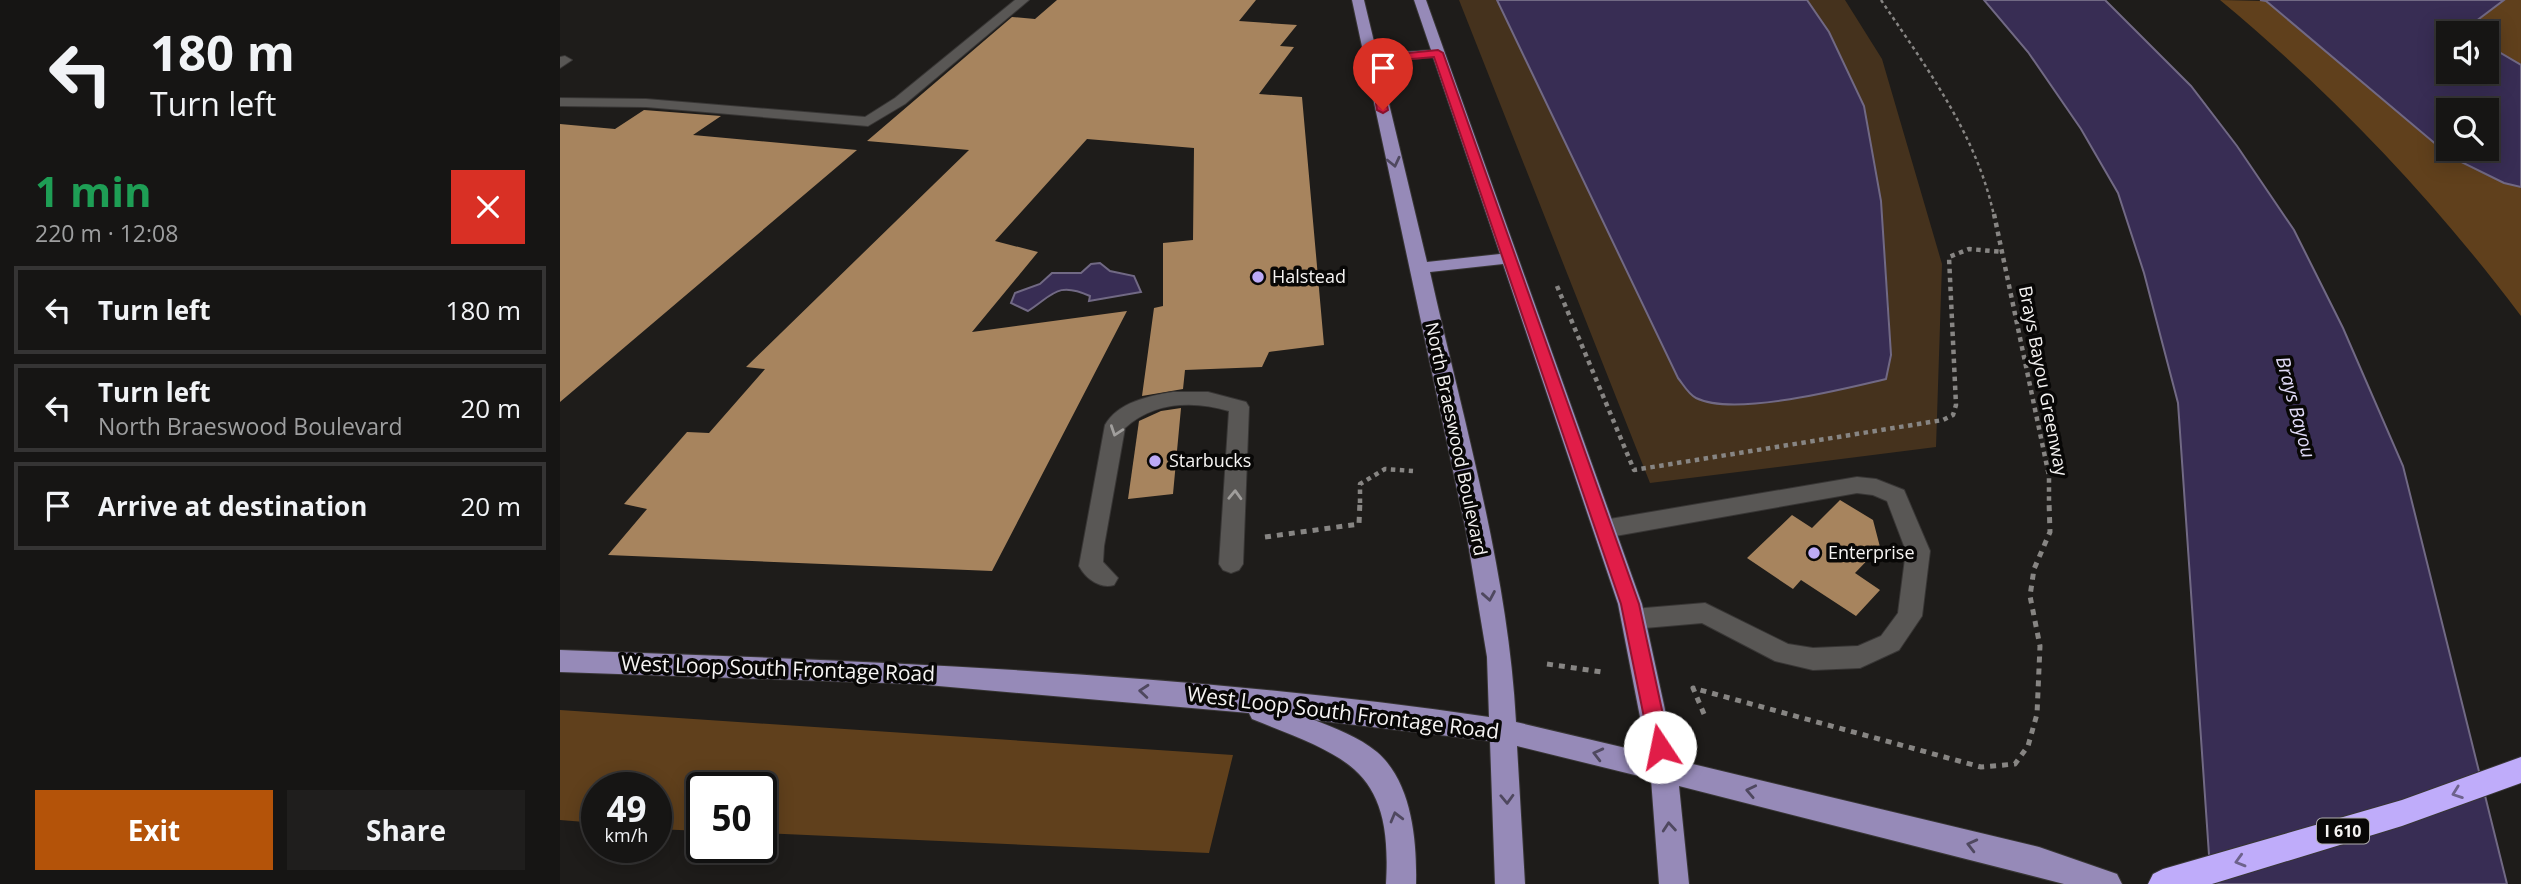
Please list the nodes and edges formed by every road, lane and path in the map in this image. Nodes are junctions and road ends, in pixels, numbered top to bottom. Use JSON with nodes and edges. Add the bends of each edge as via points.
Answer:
{"nodes":[{"id":1,"x":1023,"y":0,"type":"edge"},
{"id":2,"x":1358,"y":0,"type":"edge"},
{"id":3,"x":1420,"y":0,"type":"edge"},
{"id":4,"x":1881,"y":0,"type":"edge"},
{"id":5,"x":1438,"y":53,"type":"junction"},
{"id":6,"x":1373,"y":60,"type":"junction"},
{"id":7,"x":560,"y":102,"type":"edge"},
{"id":8,"x":2003,"y":252,"type":"junction"},
{"id":9,"x":1509,"y":258,"type":"junction"},
{"id":10,"x":1420,"y":268,"type":"junction"},
{"id":11,"x":1634,"y":470,"type":"dead end"},
{"id":12,"x":1413,"y":471,"type":"dead end"},
{"id":13,"x":1604,"y":528,"type":"junction"},
{"id":14,"x":1234,"y":540,"type":"junction"},
{"id":15,"x":1231,"y":564,"type":"dead end"},
{"id":16,"x":1106,"y":578,"type":"dead end"},
{"id":17,"x":1633,"y":619,"type":"junction"},
{"id":18,"x":560,"y":661,"type":"edge"},
{"id":19,"x":1547,"y":664,"type":"dead end"},
{"id":20,"x":1602,"y":672,"type":"dead end"},
{"id":21,"x":1236,"y":701,"type":"junction"},
{"id":22,"x":1704,"y":715,"type":"dead end"},
{"id":23,"x":1504,"y":731,"type":"junction"},
{"id":24,"x":1664,"y":770,"type":"junction"},
{"id":25,"x":2521,"y":770,"type":"edge"},
{"id":26,"x":1401,"y":884,"type":"edge"},
{"id":27,"x":1510,"y":884,"type":"edge"},
{"id":28,"x":1674,"y":884,"type":"edge"},
{"id":29,"x":2107,"y":884,"type":"edge"},
{"id":30,"x":2163,"y":884,"type":"edge"}],
"edges":[{"from":1,"to":7,"type":"lane","via":[[868,122],[646,103]]},
{"from":2,"to":6,"type":"main road","name":"North Braeswood Boulevard"},
{"from":3,"to":5,"type":"main road"},
{"from":4,"to":8,"type":"path","name":"Brays Bayou Greenway","via":[[1951,104],[1990,196]]},
{"from":5,"to":6,"type":"main road"},
{"from":5,"to":9,"type":"main road"},
{"from":6,"to":10,"type":"main road","name":"North Braeswood Boulevard","one_way":true},
{"from":8,"to":11,"type":"path","via":[[1969,249],[1950,257],[1953,415]]},
{"from":8,"to":22,"type":"path","name":"Brays Bayou Greenway","via":[[2049,476],[2050,532],[2034,569],[2030,596],[2039,646],[2037,714],[2028,746],[2015,764],[1981,766],[1693,688]]},
{"from":9,"to":10,"type":"main road"},
{"from":9,"to":13,"type":"main road"},
{"from":10,"to":23,"type":"main road","name":"North Braeswood Boulevard","one_way":true,"via":[[1496,638]]},
{"from":12,"to":14,"type":"path","via":[[1385,469],[1360,484],[1359,524]]},
{"from":13,"to":17,"type":"main road"},
{"from":13,"to":17,"type":"lane","via":[[1857,485],[1896,496],[1918,551],[1910,616],[1890,643],[1860,657],[1813,659],[1784,654],[1704,613]]},
{"from":14,"to":15,"type":"lane"},
{"from":14,"to":16,"type":"lane","one_way":true,"via":[[1239,407],[1219,399],[1144,403],[1125,413],[1115,425],[1092,546],[1091,566]]},
{"from":17,"to":24,"type":"main road"},
{"from":21,"to":18,"type":"main road","name":"West Loop South Frontage Road","one_way":true,"via":[[916,673]]},
{"from":19,"to":20,"type":"path"},
{"from":21,"to":23,"type":"main road","name":"West Loop South Frontage Road"},
{"from":26,"to":21,"type":"main road","one_way":true,"via":[[1404,847],[1391,800],[1375,768],[1336,742]]},
{"from":24,"to":23,"type":"main road","name":"West Loop South Frontage Road","one_way":true},
{"from":23,"to":27,"type":"main road","name":"North Braeswood Boulevard","one_way":true},
{"from":28,"to":24,"type":"main road","one_way":true},
{"from":29,"to":24,"type":"main road","name":"West Loop South Frontage Road","one_way":true,"via":[[2039,861]]},
{"from":25,"to":30,"type":"highway","number":"I 610","one_way":true,"via":[[2402,814]]}]}
